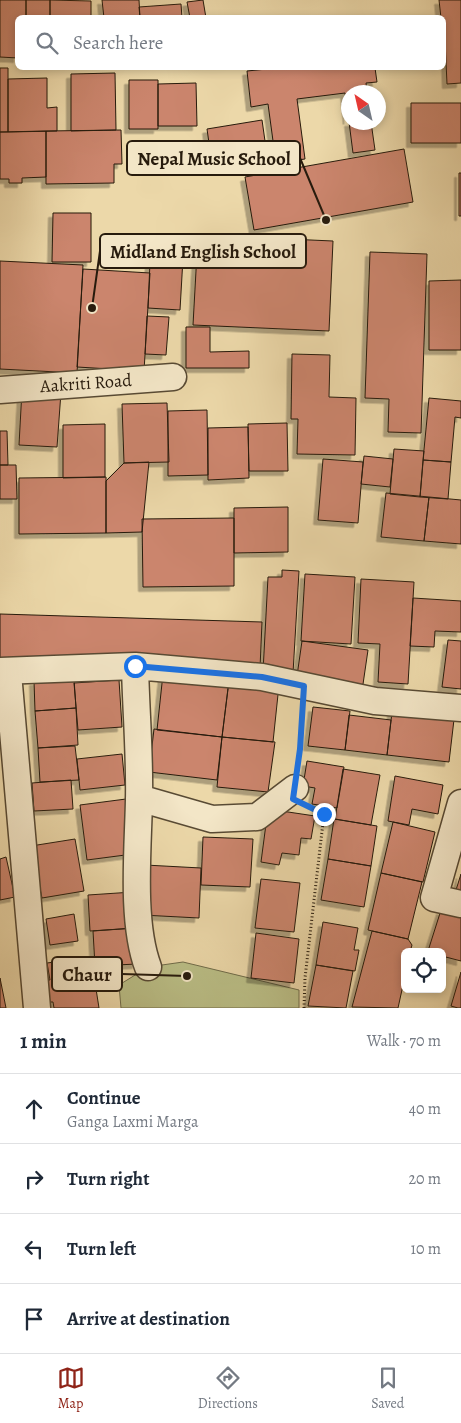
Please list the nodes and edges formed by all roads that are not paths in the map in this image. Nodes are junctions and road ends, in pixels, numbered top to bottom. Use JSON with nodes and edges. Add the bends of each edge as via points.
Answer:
{"nodes":[{"id":1,"x":173,"y":377,"type":"dead end"},
{"id":2,"x":0,"y":390,"type":"edge"},
{"id":3,"x":135,"y":666,"type":"junction"},
{"id":4,"x":4,"y":672,"type":"edge"},
{"id":5,"x":461,"y":708,"type":"edge"},
{"id":6,"x":295,"y":788,"type":"road end"},
{"id":7,"x":139,"y":798,"type":"junction"},
{"id":8,"x":461,"y":802,"type":"edge"},
{"id":9,"x":461,"y":904,"type":"edge"},
{"id":10,"x":148,"y":967,"type":"dead end"},
{"id":11,"x":37,"y":1008,"type":"edge"}],
"edges":[{"from":1,"to":2,"type":"street","name":"Aakriti Road"},
{"from":3,"to":4,"type":"street"},
{"from":3,"to":5,"type":"street","via":[[262,677],[375,701]]},
{"from":3,"to":7,"type":"street"},
{"from":4,"to":11,"type":"street"},
{"from":6,"to":7,"type":"street","via":[[257,817],[212,819]]},
{"from":7,"to":10,"type":"street","via":[[138,904]]},
{"from":8,"to":9,"type":"street","via":[[434,898]]}]}
